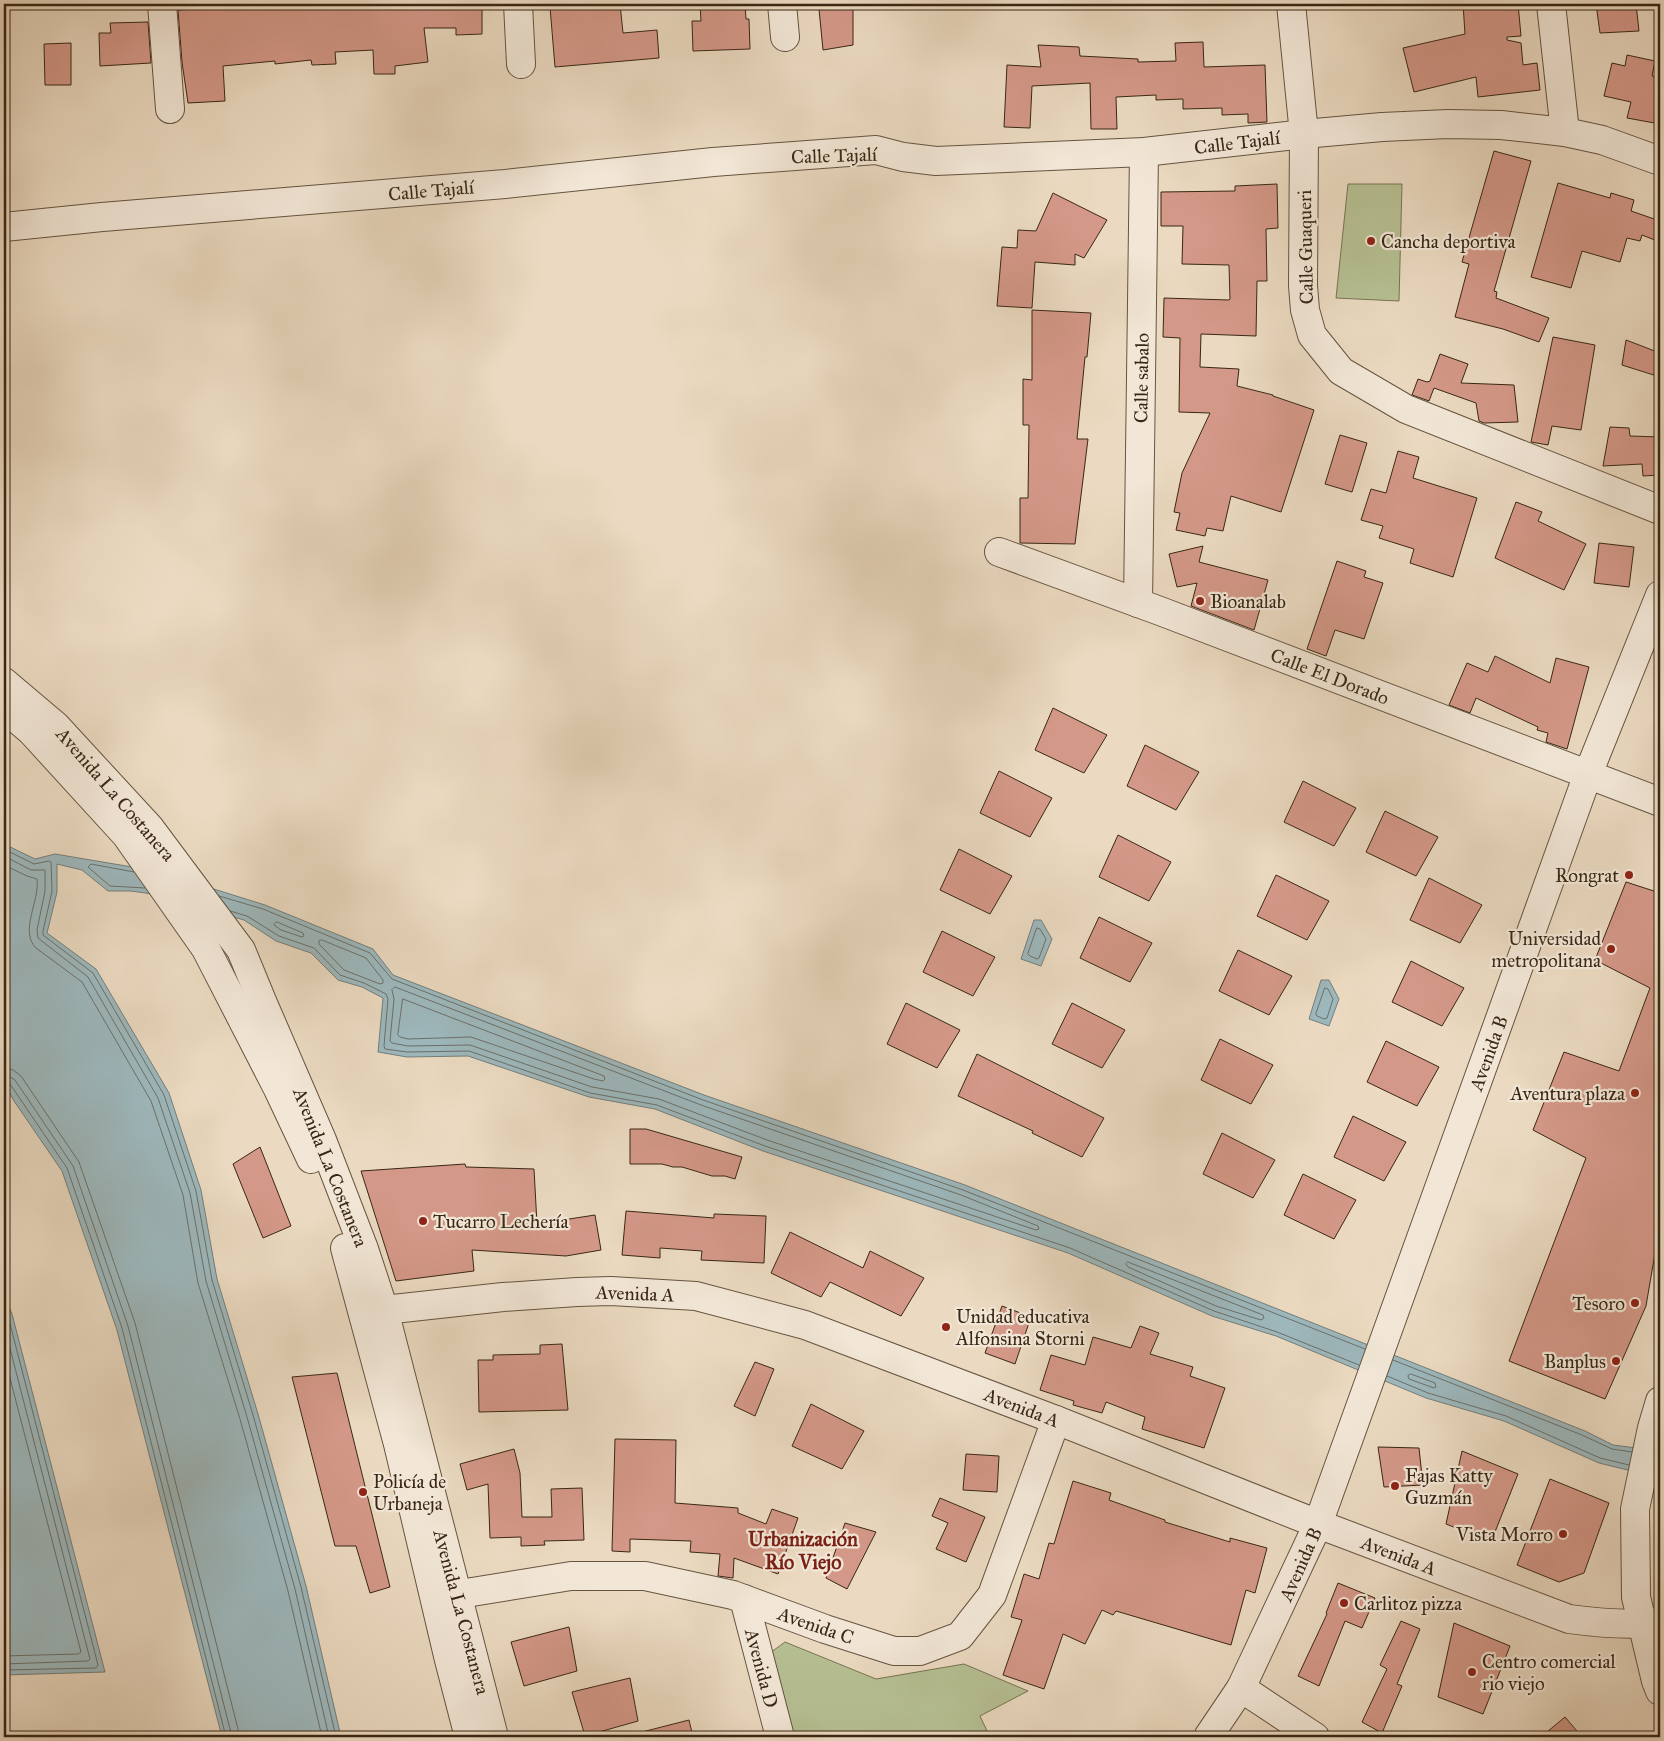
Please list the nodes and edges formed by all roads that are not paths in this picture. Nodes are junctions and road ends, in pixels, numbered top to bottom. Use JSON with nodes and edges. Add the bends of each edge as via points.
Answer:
{"nodes":[{"id":1,"x":162,"y":4,"type":"edge"},
{"id":2,"x":518,"y":4,"type":"edge"},
{"id":3,"x":782,"y":4,"type":"edge"},
{"id":4,"x":1292,"y":4,"type":"edge"},
{"id":5,"x":1551,"y":4,"type":"edge"},
{"id":6,"x":785,"y":37,"type":"dead end"},
{"id":7,"x":521,"y":64,"type":"dead end"},
{"id":8,"x":170,"y":109,"type":"dead end"},
{"id":9,"x":1565,"y":132,"type":"junction"},
{"id":10,"x":1304,"y":134,"type":"junction"},
{"id":11,"x":1144,"y":152,"type":"junction"},
{"id":12,"x":1660,"y":161,"type":"edge"},
{"id":13,"x":4,"y":228,"type":"edge"},
{"id":14,"x":1660,"y":510,"type":"edge"},
{"id":15,"x":999,"y":552,"type":"dead end"},
{"id":16,"x":1660,"y":595,"type":"edge"},
{"id":17,"x":1138,"y":603,"type":"junction"},
{"id":18,"x":4,"y":682,"type":"edge"},
{"id":19,"x":4,"y":708,"type":"edge"},
{"id":20,"x":1588,"y":774,"type":"junction"},
{"id":21,"x":1660,"y":802,"type":"edge"},
{"id":22,"x":249,"y":1006,"type":"junction"},
{"id":23,"x":374,"y":1314,"type":"junction"},
{"id":24,"x":1660,"y":1400,"type":"edge"},
{"id":25,"x":1056,"y":1420,"type":"junction"},
{"id":26,"x":1318,"y":1524,"type":"junction"},
{"id":27,"x":446,"y":1596,"type":"junction"},
{"id":28,"x":744,"y":1599,"type":"junction"},
{"id":29,"x":1652,"y":1624,"type":"edge"},
{"id":30,"x":1241,"y":1688,"type":"junction"},
{"id":31,"x":1660,"y":1691,"type":"edge"},
{"id":32,"x":469,"y":1737,"type":"edge"},
{"id":33,"x":494,"y":1737,"type":"edge"},
{"id":34,"x":780,"y":1737,"type":"edge"},
{"id":35,"x":1208,"y":1737,"type":"edge"},
{"id":36,"x":1315,"y":1737,"type":"edge"}],
"edges":[{"from":1,"to":8,"type":"street"},
{"from":2,"to":7,"type":"street"},
{"from":3,"to":6,"type":"street"},
{"from":4,"to":10,"type":"street","name":"Calle Guaqueri"},
{"from":5,"to":9,"type":"street"},
{"from":9,"to":10,"type":"street","name":"Calle Tajalí","via":[[1500,125],[1448,124]]},
{"from":9,"to":12,"type":"street","name":"Calle Tajalí","via":[[1602,140]]},
{"from":10,"to":11,"type":"street","name":"Calle Tajalí"},
{"from":10,"to":14,"type":"street","name":"Calle Guaqueri","via":[[1305,310],[1312,335],[1341,372],[1406,409]]},
{"from":11,"to":13,"type":"street","name":"Calle Tajalí","via":[[936,161],[876,150],[713,162],[505,184]]},
{"from":11,"to":17,"type":"street","name":"Calle sabalo"},
{"from":15,"to":17,"type":"street","name":"Calle El Dorado"},
{"from":16,"to":20,"type":"street","name":"Avenida B"},
{"from":17,"to":20,"type":"street","name":"Calle El Dorado"},
{"from":18,"to":22,"type":"street","name":"Avenida La Costanera","via":[[56,726],[150,828],[241,950]]},
{"from":19,"to":22,"type":"street","name":"Avenida La Costanera","via":[[31,731],[126,835]]},
{"from":20,"to":21,"type":"street","name":"Calle El Dorado"},
{"from":20,"to":26,"type":"street","name":"Avenida B"},
{"from":22,"to":23,"type":"street","name":"Avenida La Costanera","via":[[322,1140],[364,1248]]},
{"from":23,"to":25,"type":"street","name":"Avenida A","via":[[503,1297],[585,1292],[696,1296],[805,1325]]},
{"from":23,"to":27,"type":"street","name":"Avenida La Costanera"},
{"from":24,"to":29,"type":"street","via":[[1634,1509],[1636,1597]]},
{"from":25,"to":26,"type":"street","name":"Avenida A"},
{"from":25,"to":28,"type":"street","name":"Avenida C","via":[[992,1595],[960,1636],[920,1651],[894,1651]]},
{"from":26,"to":29,"type":"street","name":"Avenida A","via":[[1569,1619]]},
{"from":26,"to":30,"type":"street","name":"Avenida B"},
{"from":27,"to":28,"type":"street","name":"Avenida C","via":[[571,1576],[645,1576]]},
{"from":27,"to":32,"type":"street","name":"Avenida La Costanera"},
{"from":27,"to":33,"type":"street","name":"Avenida La Costanera"},
{"from":28,"to":34,"type":"street","name":"Avenida D"},
{"from":29,"to":31,"type":"street","via":[[1656,1681]]},
{"from":30,"to":35,"type":"street","name":"Avenida B"},
{"from":30,"to":36,"type":"street"}]}
